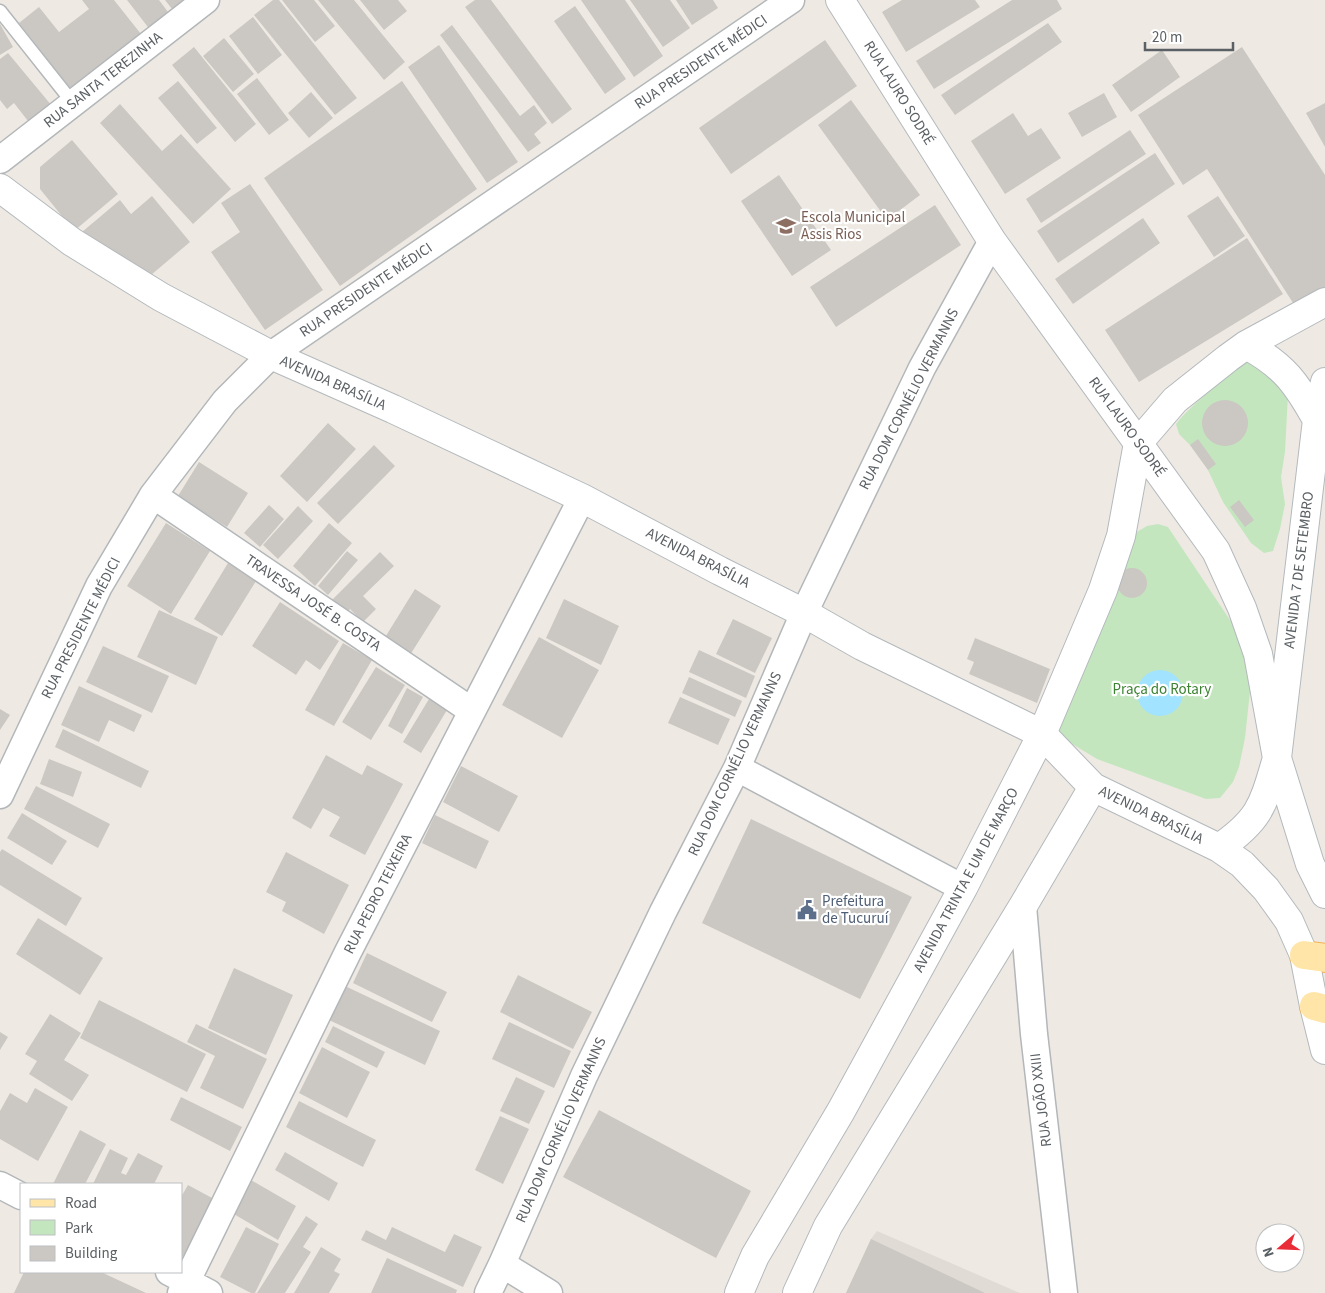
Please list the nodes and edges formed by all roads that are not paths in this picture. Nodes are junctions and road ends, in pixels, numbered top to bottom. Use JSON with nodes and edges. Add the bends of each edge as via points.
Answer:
{"nodes":[{"id":1,"x":206,"y":0,"type":"edge"},
{"id":2,"x":791,"y":0,"type":"edge"},
{"id":3,"x":840,"y":0,"type":"edge"},
{"id":4,"x":0,"y":11,"type":"edge"},
{"id":5,"x":73,"y":104,"type":"junction"},
{"id":6,"x":0,"y":160,"type":"edge"},
{"id":7,"x":0,"y":188,"type":"edge"},
{"id":8,"x":992,"y":241,"type":"junction"},
{"id":9,"x":1325,"y":302,"type":"edge"},
{"id":10,"x":1246,"y":345,"type":"junction"},
{"id":11,"x":271,"y":355,"type":"junction"},
{"id":12,"x":1325,"y":382,"type":"edge"},
{"id":13,"x":1317,"y":420,"type":"junction"},
{"id":14,"x":1138,"y":443,"type":"junction"},
{"id":15,"x":153,"y":495,"type":"junction"},
{"id":16,"x":582,"y":498,"type":"junction"},
{"id":17,"x":804,"y":613,"type":"junction"},
{"id":18,"x":472,"y":711,"type":"junction"},
{"id":19,"x":1042,"y":734,"type":"junction"},
{"id":20,"x":1277,"y":758,"type":"junction"},
{"id":21,"x":736,"y":768,"type":"junction"},
{"id":22,"x":1093,"y":787,"type":"junction"},
{"id":23,"x":0,"y":795,"type":"edge"},
{"id":24,"x":1219,"y":848,"type":"junction"},
{"id":25,"x":963,"y":888,"type":"junction"},
{"id":26,"x":1325,"y":894,"type":"edge"},
{"id":27,"x":1023,"y":906,"type":"junction"},
{"id":28,"x":1315,"y":956,"type":"edge"},
{"id":29,"x":1319,"y":1007,"type":"edge"},
{"id":30,"x":1325,"y":1050,"type":"edge"},
{"id":31,"x":0,"y":1185,"type":"edge"},
{"id":32,"x":20,"y":1195,"type":"edge"},
{"id":33,"x":502,"y":1264,"type":"junction"},
{"id":34,"x":186,"y":1285,"type":"edge"},
{"id":35,"x":488,"y":1293,"type":"edge"},
{"id":36,"x":549,"y":1293,"type":"edge"},
{"id":37,"x":739,"y":1293,"type":"edge"},
{"id":38,"x":797,"y":1293,"type":"edge"},
{"id":39,"x":1064,"y":1293,"type":"edge"}],
"edges":[{"from":1,"to":5,"type":"street","name":"RUA SANTA TEREZINHA"},
{"from":2,"to":11,"type":"street","name":"RUA PRESIDENTE MÉDICI"},
{"from":3,"to":8,"type":"street","name":"RUA LAURO SODRÉ"},
{"from":4,"to":5,"type":"lane"},
{"from":5,"to":6,"type":"street","name":"RUA SANTA TEREZINHA"},
{"from":7,"to":11,"type":"street","name":"AVENIDA BRASÍLIA","via":[[72,242],[136,282]]},
{"from":8,"to":14,"type":"street","name":"RUA LAURO SODRÉ"},
{"from":8,"to":17,"type":"street","name":"RUA DOM CORNÉLIO VERMANNS","via":[[922,368]]},
{"from":9,"to":10,"type":"street"},
{"from":10,"to":13,"type":"street","via":[[1276,363],[1301,392]]},
{"from":10,"to":14,"type":"street","via":[[1175,400]]},
{"from":11,"to":15,"type":"street","name":"RUA PRESIDENTE MÉDICI","via":[[225,401]]},
{"from":11,"to":16,"type":"street","name":"AVENIDA BRASÍLIA"},
{"from":12,"to":13,"type":"street","name":"AVENIDA 7 DE SETEMBRO"},
{"from":13,"to":20,"type":"street","name":"AVENIDA 7 DE SETEMBRO"},
{"from":14,"to":19,"type":"street","name":"AVENIDA TRINTA E UM DE MARÇO","via":[[1121,536]]},
{"from":14,"to":20,"type":"street","name":"RUA LAURO SODRÉ","via":[[1216,551],[1242,608],[1258,654]]},
{"from":15,"to":18,"type":"street","name":"TRAVESSA JOSÉ B. COSTA"},
{"from":15,"to":23,"type":"street","name":"RUA PRESIDENTE MÉDICI","via":[[99,586]]},
{"from":16,"to":17,"type":"street","name":"AVENIDA BRASÍLIA"},
{"from":16,"to":18,"type":"street","name":"RUA PEDRO TEIXEIRA"},
{"from":17,"to":19,"type":"street","name":"AVENIDA BRASÍLIA","via":[[862,646]]},
{"from":17,"to":21,"type":"street","name":"RUA DOM CORNÉLIO VERMANNS"},
{"from":18,"to":34,"type":"street","name":"RUA PEDRO TEIXEIRA","via":[[348,952]]},
{"from":19,"to":22,"type":"street","name":"AVENIDA BRASÍLIA"},
{"from":19,"to":25,"type":"street","name":"AVENIDA TRINTA E UM DE MARÇO"},
{"from":20,"to":24,"type":"street","via":[[1265,799],[1254,819]]},
{"from":20,"to":26,"type":"street","name":"RUA LAURO SODRÉ","via":[[1310,864]]},
{"from":21,"to":25,"type":"street"},
{"from":21,"to":33,"type":"street","name":"RUA DOM CORNÉLIO VERMANNS","via":[[584,1076]]},
{"from":22,"to":24,"type":"street","name":"AVENIDA BRASÍLIA"},
{"from":22,"to":27,"type":"street"},
{"from":24,"to":28,"type":"street","name":"AVENIDA BRASÍLIA","via":[[1242,864],[1266,890]]},
{"from":25,"to":37,"type":"street","name":"AVENIDA TRINTA E UM DE MARÇO","via":[[841,1111],[755,1256]]},
{"from":27,"to":38,"type":"street","via":[[828,1226]]},
{"from":27,"to":39,"type":"street","name":"RUA JOÃO XXIII","via":[[1034,1034]]},
{"from":28,"to":29,"type":"street","name":"AVENIDA BRASÍLIA"},
{"from":29,"to":30,"type":"street"},
{"from":31,"to":32,"type":"street"},
{"from":33,"to":35,"type":"street","name":"RUA DOM CORNÉLIO VERMANNS"},
{"from":33,"to":36,"type":"street"}]}
